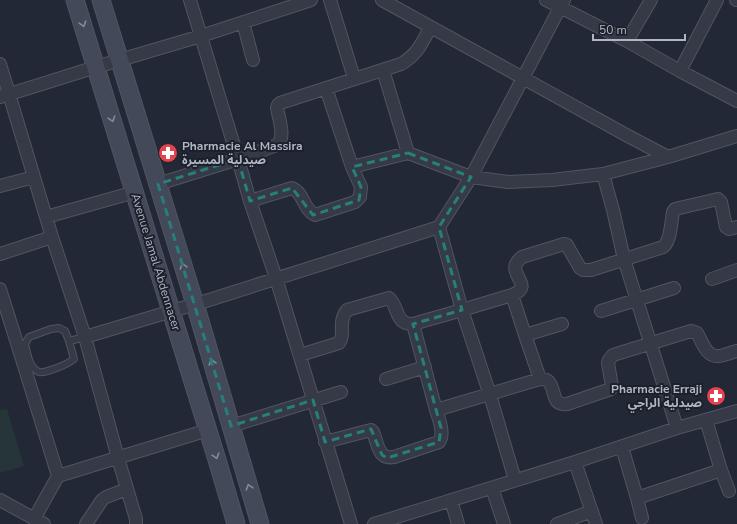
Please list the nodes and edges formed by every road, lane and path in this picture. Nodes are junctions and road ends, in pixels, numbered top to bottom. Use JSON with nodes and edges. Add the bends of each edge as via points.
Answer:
{"nodes":[{"id":1,"x":75,"y":0,"type":"edge"},
{"id":2,"x":101,"y":0,"type":"edge"},
{"id":3,"x":190,"y":0,"type":"edge"},
{"id":4,"x":311,"y":0,"type":"edge"},
{"id":5,"x":330,"y":0,"type":"edge"},
{"id":6,"x":382,"y":0,"type":"edge"},
{"id":7,"x":546,"y":0,"type":"edge"},
{"id":8,"x":651,"y":0,"type":"edge"},
{"id":9,"x":717,"y":0,"type":"edge"},
{"id":10,"x":562,"y":3,"type":"edge"},
{"id":11,"x":243,"y":22,"type":"junction"},
{"id":12,"x":430,"y":28,"type":"junction"},
{"id":13,"x":201,"y":36,"type":"junction"},
{"id":14,"x":627,"y":41,"type":"junction"},
{"id":15,"x":119,"y":60,"type":"junction"},
{"id":16,"x":253,"y":60,"type":"dead end"},
{"id":17,"x":0,"y":64,"type":"edge"},
{"id":18,"x":96,"y":67,"type":"junction"},
{"id":19,"x":383,"y":70,"type":"junction"},
{"id":20,"x":680,"y":71,"type":"junction"},
{"id":21,"x":354,"y":78,"type":"junction"},
{"id":22,"x":523,"y":78,"type":"junction"},
{"id":23,"x":326,"y":88,"type":"junction"},
{"id":24,"x":5,"y":96,"type":"edge"},
{"id":25,"x":737,"y":101,"type":"edge"},
{"id":26,"x":737,"y":136,"type":"edge"},
{"id":27,"x":408,"y":153,"type":"junction"},
{"id":28,"x":668,"y":157,"type":"junction"},
{"id":29,"x":238,"y":159,"type":"junction"},
{"id":30,"x":352,"y":167,"type":"junction"},
{"id":31,"x":603,"y":174,"type":"junction"},
{"id":32,"x":34,"y":177,"type":"junction"},
{"id":33,"x":472,"y":177,"type":"junction"},
{"id":34,"x":158,"y":184,"type":"junction"},
{"id":35,"x":0,"y":186,"type":"edge"},
{"id":36,"x":135,"y":192,"type":"junction"},
{"id":37,"x":250,"y":201,"type":"junction"},
{"id":38,"x":46,"y":217,"type":"junction"},
{"id":39,"x":737,"y":227,"type":"edge"},
{"id":40,"x":439,"y":228,"type":"junction"},
{"id":41,"x":52,"y":237,"type":"junction"},
{"id":42,"x":0,"y":254,"type":"edge"},
{"id":43,"x":624,"y":259,"type":"junction"},
{"id":44,"x":737,"y":270,"type":"edge"},
{"id":45,"x":276,"y":278,"type":"junction"},
{"id":46,"x":712,"y":278,"type":"dead end"},
{"id":47,"x":674,"y":288,"type":"dead end"},
{"id":48,"x":0,"y":289,"type":"edge"},
{"id":49,"x":512,"y":295,"type":"junction"},
{"id":50,"x":637,"y":300,"type":"junction"},
{"id":51,"x":195,"y":304,"type":"junction"},
{"id":52,"x":462,"y":310,"type":"junction"},
{"id":53,"x":171,"y":311,"type":"junction"},
{"id":54,"x":601,"y":311,"type":"dead end"},
{"id":55,"x":413,"y":324,"type":"junction"},
{"id":56,"x":562,"y":324,"type":"dead end"},
{"id":57,"x":525,"y":335,"type":"junction"},
{"id":58,"x":85,"y":337,"type":"junction"},
{"id":59,"x":69,"y":342,"type":"junction"},
{"id":60,"x":651,"y":344,"type":"junction"},
{"id":61,"x":737,"y":351,"type":"edge"},
{"id":62,"x":300,"y":355,"type":"junction"},
{"id":63,"x":26,"y":358,"type":"junction"},
{"id":64,"x":425,"y":367,"type":"junction"},
{"id":65,"x":386,"y":378,"type":"dead end"},
{"id":66,"x":540,"y":379,"type":"junction"},
{"id":67,"x":340,"y":392,"type":"dead end"},
{"id":68,"x":490,"y":395,"type":"junction"},
{"id":69,"x":314,"y":400,"type":"junction"},
{"id":70,"x":436,"y":410,"type":"junction"},
{"id":71,"x":737,"y":411,"type":"edge"},
{"id":72,"x":706,"y":420,"type":"junction"},
{"id":73,"x":231,"y":426,"type":"junction"},
{"id":74,"x":677,"y":428,"type":"junction"},
{"id":75,"x":208,"y":430,"type":"junction"},
{"id":76,"x":326,"y":442,"type":"junction"},
{"id":77,"x":622,"y":447,"type":"junction"},
{"id":78,"x":118,"y":458,"type":"junction"},
{"id":79,"x":575,"y":462,"type":"junction"},
{"id":80,"x":721,"y":470,"type":"junction"},
{"id":81,"x":58,"y":476,"type":"junction"},
{"id":82,"x":515,"y":480,"type":"junction"},
{"id":83,"x":492,"y":488,"type":"junction"},
{"id":84,"x":127,"y":489,"type":"junction"},
{"id":85,"x":729,"y":491,"type":"dead end"},
{"id":86,"x":637,"y":498,"type":"junction"},
{"id":87,"x":0,"y":500,"type":"edge"},
{"id":88,"x":451,"y":500,"type":"junction"},
{"id":89,"x":592,"y":511,"type":"junction"},
{"id":90,"x":411,"y":518,"type":"edge"},
{"id":91,"x":642,"y":518,"type":"dead end"},
{"id":92,"x":39,"y":521,"type":"edge"},
{"id":93,"x":86,"y":524,"type":"edge"},
{"id":94,"x":136,"y":524,"type":"edge"},
{"id":95,"x":236,"y":524,"type":"edge"},
{"id":96,"x":260,"y":524,"type":"edge"},
{"id":97,"x":351,"y":524,"type":"edge"},
{"id":98,"x":374,"y":524,"type":"edge"},
{"id":99,"x":458,"y":524,"type":"edge"},
{"id":100,"x":504,"y":524,"type":"edge"},
{"id":101,"x":556,"y":524,"type":"edge"},
{"id":102,"x":596,"y":524,"type":"edge"}],
"edges":[{"from":1,"to":18,"type":"street","name":"Avenue Jamal Abdennacer","one_way":true},
{"from":2,"to":15,"type":"street","name":"Avenue Jamal Abdennacer"},
{"from":3,"to":13,"type":"street"},
{"from":4,"to":11,"type":"street"},
{"from":5,"to":21,"type":"street"},
{"from":6,"to":12,"type":"street"},
{"from":7,"to":10,"type":"street"},
{"from":8,"to":14,"type":"street"},
{"from":9,"to":20,"type":"street"},
{"from":10,"to":14,"type":"street"},
{"from":10,"to":22,"type":"street"},
{"from":11,"to":13,"type":"street"},
{"from":11,"to":16,"type":"street"},
{"from":12,"to":19,"type":"street","via":[[413,56],[401,64]]},
{"from":12,"to":22,"type":"street"},
{"from":13,"to":15,"type":"street"},
{"from":13,"to":29,"type":"street"},
{"from":14,"to":20,"type":"street"},
{"from":15,"to":18,"type":"street"},
{"from":15,"to":34,"type":"street","name":"Avenue Jamal Abdennacer"},
{"from":17,"to":24,"type":"street"},
{"from":18,"to":24,"type":"street"},
{"from":18,"to":36,"type":"street","name":"Avenue Jamal Abdennacer","one_way":true},
{"from":19,"to":21,"type":"street"},
{"from":19,"to":27,"type":"street"},
{"from":20,"to":25,"type":"street"},
{"from":21,"to":23,"type":"street"},
{"from":22,"to":28,"type":"street"},
{"from":22,"to":33,"type":"street"},
{"from":23,"to":29,"type":"street","via":[[280,103],[277,108],[282,136],[280,143]]},
{"from":23,"to":30,"type":"street"},
{"from":24,"to":32,"type":"street"},
{"from":26,"to":28,"type":"street"},
{"from":27,"to":30,"type":"street"},
{"from":27,"to":33,"type":"street"},
{"from":28,"to":31,"type":"street"},
{"from":29,"to":34,"type":"street"},
{"from":29,"to":37,"type":"street"},
{"from":30,"to":37,"type":"street","via":[[361,188],[360,197],[355,202],[315,215],[307,209],[297,191],[292,188]]},
{"from":31,"to":33,"type":"street","via":[[508,182]]},
{"from":31,"to":43,"type":"street"},
{"from":32,"to":35,"type":"street"},
{"from":32,"to":38,"type":"street"},
{"from":33,"to":40,"type":"street"},
{"from":51,"to":34,"type":"street","name":"Avenue Jamal Abdennacer","one_way":true},
{"from":36,"to":38,"type":"street"},
{"from":36,"to":53,"type":"street","name":"Avenue Jamal Abdennacer"},
{"from":37,"to":45,"type":"street"},
{"from":38,"to":41,"type":"street"},
{"from":39,"to":43,"type":"street","via":[[726,227],[721,202],[718,199],[675,209],[672,212],[666,246]]},
{"from":40,"to":45,"type":"street"},
{"from":40,"to":52,"type":"street"},
{"from":41,"to":42,"type":"street"},
{"from":41,"to":58,"type":"street"},
{"from":43,"to":49,"type":"street","via":[[584,270],[564,244],[522,257],[514,270],[521,282],[522,290]]},
{"from":43,"to":50,"type":"street"},
{"from":44,"to":46,"type":"street"},
{"from":45,"to":51,"type":"street"},
{"from":45,"to":62,"type":"street"},
{"from":47,"to":50,"type":"street"},
{"from":48,"to":63,"type":"street"},
{"from":49,"to":52,"type":"street"},
{"from":49,"to":57,"type":"street"},
{"from":50,"to":54,"type":"street"},
{"from":50,"to":60,"type":"street"},
{"from":51,"to":53,"type":"street"},
{"from":73,"to":51,"type":"street","name":"Avenue Jamal Abdennacer","one_way":true},
{"from":52,"to":55,"type":"street"},
{"from":52,"to":68,"type":"street"},
{"from":53,"to":58,"type":"street"},
{"from":53,"to":75,"type":"street","name":"Avenue Jamal Abdennacer"},
{"from":55,"to":62,"type":"street","via":[[405,323],[393,302],[385,298],[347,310],[341,325],[342,339],[339,343]]},
{"from":55,"to":64,"type":"street"},
{"from":56,"to":57,"type":"street"},
{"from":57,"to":66,"type":"street"},
{"from":58,"to":59,"type":"lane"},
{"from":58,"to":78,"type":"street"},
{"from":59,"to":63,"type":"lane","via":[[65,331],[59,328],[29,337],[25,344]]},
{"from":59,"to":63,"type":"lane","via":[[74,359],[68,364],[38,372]]},
{"from":60,"to":61,"type":"street","via":[[694,332],[712,354],[718,356]]},
{"from":60,"to":66,"type":"street","via":[[613,355],[608,364],[612,386],[610,390],[568,404],[562,405],[558,402],[550,383]]},
{"from":60,"to":74,"type":"street"},
{"from":62,"to":69,"type":"street"},
{"from":63,"to":81,"type":"street"},
{"from":64,"to":65,"type":"street"},
{"from":64,"to":70,"type":"street"},
{"from":66,"to":68,"type":"street"},
{"from":67,"to":69,"type":"street"},
{"from":68,"to":70,"type":"street"},
{"from":68,"to":82,"type":"street"},
{"from":69,"to":73,"type":"street"},
{"from":69,"to":76,"type":"street"},
{"from":70,"to":76,"type":"street","via":[[442,434],[440,441],[394,457],[387,458],[382,455],[371,430]]},
{"from":71,"to":72,"type":"street"},
{"from":72,"to":74,"type":"street"},
{"from":72,"to":80,"type":"street"},
{"from":96,"to":73,"type":"street","name":"Avenue Jamal Abdennacer","one_way":true},
{"from":74,"to":77,"type":"street"},
{"from":75,"to":78,"type":"street"},
{"from":75,"to":95,"type":"street","name":"Avenue Jamal Abdennacer","one_way":true},
{"from":76,"to":97,"type":"street"},
{"from":77,"to":79,"type":"street"},
{"from":77,"to":86,"type":"street"},
{"from":78,"to":81,"type":"street"},
{"from":78,"to":84,"type":"street"},
{"from":79,"to":82,"type":"street"},
{"from":79,"to":89,"type":"street"},
{"from":80,"to":85,"type":"street"},
{"from":80,"to":86,"type":"street"},
{"from":81,"to":92,"type":"street"},
{"from":82,"to":83,"type":"street"},
{"from":83,"to":88,"type":"street"},
{"from":83,"to":100,"type":"street"},
{"from":84,"to":93,"type":"street","via":[[106,496]]},
{"from":84,"to":94,"type":"street"},
{"from":86,"to":91,"type":"street"},
{"from":87,"to":92,"type":"street"},
{"from":88,"to":90,"type":"street"},
{"from":88,"to":99,"type":"street"},
{"from":89,"to":101,"type":"street"},
{"from":89,"to":102,"type":"street"},
{"from":90,"to":98,"type":"street"}]}
